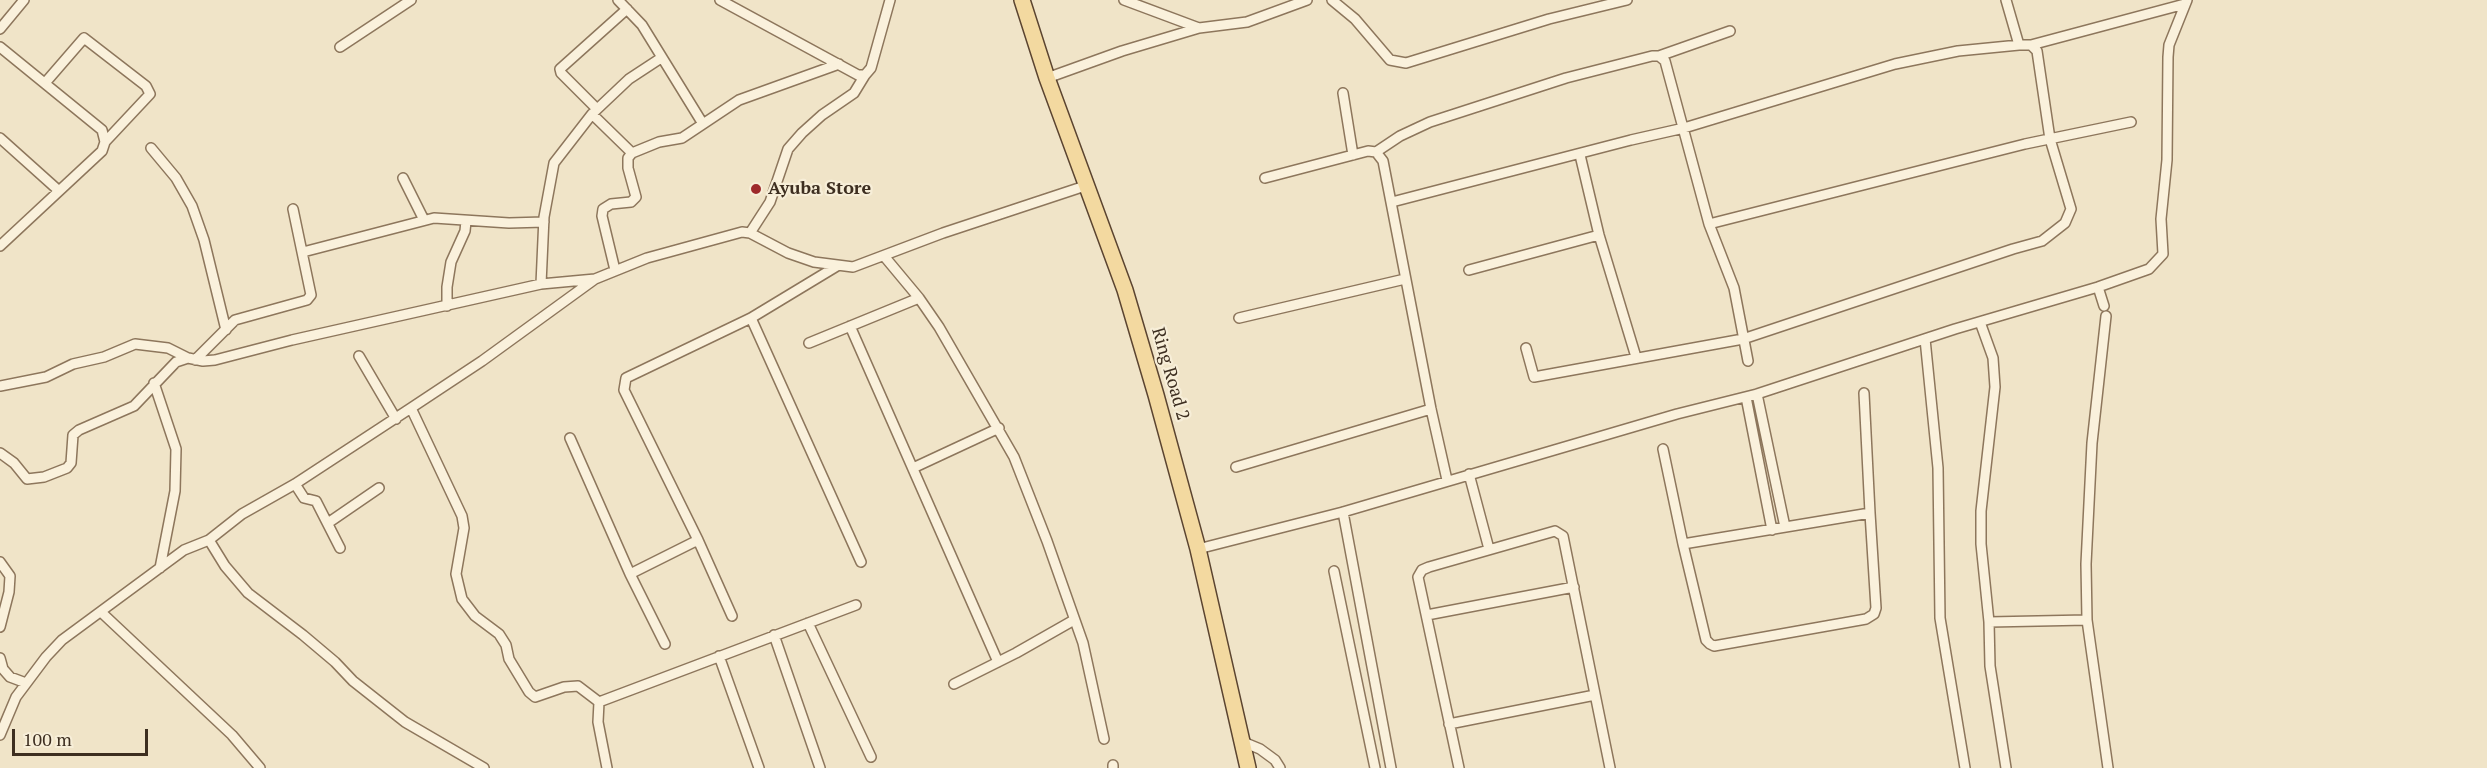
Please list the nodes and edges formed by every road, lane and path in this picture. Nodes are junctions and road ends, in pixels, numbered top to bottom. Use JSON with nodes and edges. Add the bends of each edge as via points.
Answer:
{"nodes":[{"id":1,"x":24,"y":0,"type":"edge"},
{"id":2,"x":411,"y":0,"type":"edge"},
{"id":3,"x":618,"y":0,"type":"edge"},
{"id":4,"x":720,"y":0,"type":"edge"},
{"id":5,"x":890,"y":0,"type":"edge"},
{"id":6,"x":1022,"y":0,"type":"edge"},
{"id":7,"x":1124,"y":0,"type":"edge"},
{"id":8,"x":1307,"y":0,"type":"edge"},
{"id":9,"x":1332,"y":0,"type":"edge"},
{"id":10,"x":1627,"y":0,"type":"edge"},
{"id":11,"x":2006,"y":0,"type":"edge"},
{"id":12,"x":2186,"y":2,"type":"edge"},
{"id":13,"x":400,"y":3,"type":"edge"},
{"id":14,"x":627,"y":9,"type":"junction"},
{"id":15,"x":1198,"y":28,"type":"junction"},
{"id":16,"x":0,"y":29,"type":"edge"},
{"id":17,"x":1730,"y":31,"type":"dead end"},
{"id":18,"x":2019,"y":45,"type":"junction"},
{"id":19,"x":2031,"y":45,"type":"junction"},
{"id":20,"x":0,"y":47,"type":"edge"},
{"id":21,"x":340,"y":47,"type":"dead end"},
{"id":22,"x":1659,"y":56,"type":"junction"},
{"id":23,"x":661,"y":58,"type":"junction"},
{"id":24,"x":838,"y":64,"type":"junction"},
{"id":25,"x":865,"y":75,"type":"junction"},
{"id":26,"x":1047,"y":78,"type":"junction"},
{"id":27,"x":45,"y":83,"type":"junction"},
{"id":28,"x":1343,"y":93,"type":"dead end"},
{"id":29,"x":595,"y":111,"type":"junction"},
{"id":30,"x":2131,"y":122,"type":"dead end"},
{"id":31,"x":703,"y":124,"type":"junction"},
{"id":32,"x":1684,"y":128,"type":"junction"},
{"id":33,"x":0,"y":138,"type":"edge"},
{"id":34,"x":2050,"y":139,"type":"junction"},
{"id":35,"x":105,"y":142,"type":"junction"},
{"id":36,"x":151,"y":148,"type":"dead end"},
{"id":37,"x":1376,"y":152,"type":"junction"},
{"id":38,"x":632,"y":153,"type":"junction"},
{"id":39,"x":1353,"y":155,"type":"junction"},
{"id":40,"x":1580,"y":155,"type":"junction"},
{"id":41,"x":403,"y":178,"type":"dead end"},
{"id":42,"x":1265,"y":178,"type":"dead end"},
{"id":43,"x":1088,"y":185,"type":"junction"},
{"id":44,"x":58,"y":190,"type":"junction"},
{"id":45,"x":1392,"y":202,"type":"junction"},
{"id":46,"x":293,"y":209,"type":"dead end"},
{"id":47,"x":424,"y":220,"type":"junction"},
{"id":48,"x":466,"y":221,"type":"junction"},
{"id":49,"x":544,"y":222,"type":"junction"},
{"id":50,"x":1709,"y":224,"type":"junction"},
{"id":51,"x":0,"y":230,"type":"edge"},
{"id":52,"x":750,"y":233,"type":"junction"},
{"id":53,"x":1599,"y":235,"type":"junction"},
{"id":54,"x":9,"y":238,"type":"junction"},
{"id":55,"x":0,"y":246,"type":"edge"},
{"id":56,"x":303,"y":252,"type":"junction"},
{"id":57,"x":884,"y":256,"type":"junction"},
{"id":58,"x":837,"y":266,"type":"junction"},
{"id":59,"x":615,"y":270,"type":"junction"},
{"id":60,"x":1469,"y":270,"type":"dead end"},
{"id":61,"x":595,"y":279,"type":"junction"},
{"id":62,"x":1406,"y":279,"type":"junction"},
{"id":63,"x":541,"y":284,"type":"junction"},
{"id":64,"x":2098,"y":287,"type":"junction"},
{"id":65,"x":919,"y":298,"type":"junction"},
{"id":66,"x":447,"y":306,"type":"junction"},
{"id":67,"x":2104,"y":306,"type":"dead end"},
{"id":68,"x":2106,"y":316,"type":"dead end"},
{"id":69,"x":751,"y":318,"type":"junction"},
{"id":70,"x":1239,"y":318,"type":"dead end"},
{"id":71,"x":1980,"y":322,"type":"junction"},
{"id":72,"x":850,"y":326,"type":"junction"},
{"id":73,"x":226,"y":330,"type":"junction"},
{"id":74,"x":1743,"y":339,"type":"junction"},
{"id":75,"x":1925,"y":339,"type":"junction"},
{"id":76,"x":810,"y":344,"type":"dead end"},
{"id":77,"x":1526,"y":348,"type":"dead end"},
{"id":78,"x":358,"y":356,"type":"dead end"},
{"id":79,"x":1636,"y":357,"type":"junction"},
{"id":80,"x":191,"y":359,"type":"junction"},
{"id":81,"x":1748,"y":361,"type":"dead end"},
{"id":82,"x":154,"y":383,"type":"junction"},
{"id":83,"x":0,"y":386,"type":"edge"},
{"id":84,"x":1864,"y":393,"type":"dead end"},
{"id":85,"x":1757,"y":394,"type":"junction"},
{"id":86,"x":1746,"y":397,"type":"junction"},
{"id":87,"x":411,"y":408,"type":"junction"},
{"id":88,"x":1431,"y":409,"type":"junction"},
{"id":89,"x":396,"y":418,"type":"junction"},
{"id":90,"x":999,"y":428,"type":"junction"},
{"id":91,"x":570,"y":438,"type":"dead end"},
{"id":92,"x":1663,"y":449,"type":"dead end"},
{"id":93,"x":0,"y":453,"type":"edge"},
{"id":94,"x":1236,"y":466,"type":"dead end"},
{"id":95,"x":913,"y":468,"type":"junction"},
{"id":96,"x":1468,"y":474,"type":"junction"},
{"id":97,"x":1447,"y":480,"type":"junction"},
{"id":98,"x":295,"y":484,"type":"junction"},
{"id":99,"x":380,"y":489,"type":"dead end"},
{"id":100,"x":1343,"y":512,"type":"junction"},
{"id":101,"x":1870,"y":513,"type":"junction"},
{"id":102,"x":328,"y":523,"type":"junction"},
{"id":103,"x":1785,"y":527,"type":"junction"},
{"id":104,"x":1772,"y":530,"type":"junction"},
{"id":105,"x":209,"y":540,"type":"junction"},
{"id":106,"x":698,"y":540,"type":"junction"},
{"id":107,"x":1683,"y":544,"type":"junction"},
{"id":108,"x":340,"y":548,"type":"dead end"},
{"id":109,"x":1198,"y":549,"type":"junction"},
{"id":110,"x":1489,"y":549,"type":"junction"},
{"id":111,"x":0,"y":562,"type":"edge"},
{"id":112,"x":861,"y":562,"type":"dead end"},
{"id":113,"x":160,"y":568,"type":"junction"},
{"id":114,"x":1334,"y":571,"type":"dead end"},
{"id":115,"x":630,"y":574,"type":"junction"},
{"id":116,"x":1574,"y":587,"type":"junction"},
{"id":117,"x":856,"y":605,"type":"dead end"},
{"id":118,"x":101,"y":612,"type":"junction"},
{"id":119,"x":1426,"y":615,"type":"junction"},
{"id":120,"x":732,"y":616,"type":"dead end"},
{"id":121,"x":1074,"y":620,"type":"junction"},
{"id":122,"x":2087,"y":620,"type":"junction"},
{"id":123,"x":1989,"y":622,"type":"junction"},
{"id":124,"x":808,"y":623,"type":"junction"},
{"id":125,"x":0,"y":627,"type":"edge"},
{"id":126,"x":774,"y":635,"type":"junction"},
{"id":127,"x":665,"y":644,"type":"dead end"},
{"id":128,"x":719,"y":656,"type":"junction"},
{"id":129,"x":0,"y":658,"type":"edge"},
{"id":130,"x":998,"y":662,"type":"junction"},
{"id":131,"x":26,"y":683,"type":"junction"},
{"id":132,"x":954,"y":684,"type":"dead end"},
{"id":133,"x":1595,"y":694,"type":"junction"},
{"id":134,"x":599,"y":702,"type":"junction"},
{"id":135,"x":1449,"y":724,"type":"junction"},
{"id":136,"x":0,"y":735,"type":"edge"},
{"id":137,"x":1104,"y":739,"type":"dead end"},
{"id":138,"x":1243,"y":742,"type":"junction"},
{"id":139,"x":871,"y":757,"type":"dead end"},
{"id":140,"x":260,"y":768,"type":"edge"},
{"id":141,"x":483,"y":768,"type":"edge"},
{"id":142,"x":607,"y":768,"type":"edge"},
{"id":143,"x":759,"y":768,"type":"edge"},
{"id":144,"x":820,"y":768,"type":"edge"},
{"id":145,"x":1248,"y":768,"type":"edge"},
{"id":146,"x":1280,"y":768,"type":"edge"},
{"id":147,"x":1375,"y":768,"type":"edge"},
{"id":148,"x":1391,"y":768,"type":"edge"},
{"id":149,"x":1458,"y":768,"type":"edge"},
{"id":150,"x":1610,"y":768,"type":"edge"},
{"id":151,"x":1965,"y":768,"type":"edge"},
{"id":152,"x":2006,"y":768,"type":"edge"},
{"id":153,"x":2108,"y":768,"type":"edge"}],
"edges":[{"from":1,"to":16,"type":"street"},
{"from":2,"to":13,"type":"street"},
{"from":3,"to":14,"type":"street"},
{"from":4,"to":24,"type":"street"},
{"from":5,"to":25,"type":"street","via":[[871,68]]},
{"from":6,"to":26,"type":"main road","name":"Ring Road 2"},
{"from":7,"to":15,"type":"street"},
{"from":8,"to":15,"type":"street","via":[[1247,22]]},
{"from":9,"to":10,"type":"street","via":[[1355,19],[1390,60],[1406,63],[1549,19]]},
{"from":11,"to":18,"type":"street"},
{"from":12,"to":19,"type":"street"},
{"from":12,"to":64,"type":"street","via":[[2169,45],[2167,160],[2161,219],[2163,254],[2149,269]]},
{"from":13,"to":21,"type":"street"},
{"from":14,"to":23,"type":"street","via":[[642,25]]},
{"from":14,"to":29,"type":"street","via":[[560,69]]},
{"from":15,"to":26,"type":"street"},
{"from":17,"to":22,"type":"street"},
{"from":18,"to":19,"type":"street"},
{"from":18,"to":32,"type":"street","via":[[1958,51],[1895,64]]},
{"from":19,"to":34,"type":"street","via":[[2037,51]]},
{"from":20,"to":27,"type":"street"},
{"from":22,"to":32,"type":"street","via":[[1665,61]]},
{"from":22,"to":37,"type":"street","via":[[1566,78],[1430,122]]},
{"from":23,"to":29,"type":"street","via":[[628,79]]},
{"from":23,"to":31,"type":"street"},
{"from":24,"to":25,"type":"street"},
{"from":24,"to":31,"type":"street","via":[[739,100]]},
{"from":25,"to":52,"type":"street","via":[[854,93],[822,115],[788,149],[770,202]]},
{"from":26,"to":43,"type":"main road","name":"Ring Road 2"},
{"from":27,"to":35,"type":"street","via":[[102,130]]},
{"from":27,"to":35,"type":"street","via":[[84,38],[146,86],[150,94]]},
{"from":28,"to":39,"type":"street"},
{"from":29,"to":38,"type":"street"},
{"from":29,"to":49,"type":"street","via":[[554,163]]},
{"from":30,"to":34,"type":"street"},
{"from":31,"to":38,"type":"street","via":[[682,138]]},
{"from":32,"to":40,"type":"street"},
{"from":32,"to":50,"type":"street"},
{"from":33,"to":44,"type":"street"},
{"from":34,"to":50,"type":"street"},
{"from":34,"to":74,"type":"street","via":[[2071,209],[2065,224],[2048,238]]},
{"from":35,"to":44,"type":"street","via":[[102,151]]},
{"from":36,"to":73,"type":"street","via":[[176,178],[192,206]]},
{"from":37,"to":39,"type":"street"},
{"from":37,"to":45,"type":"street","via":[[1383,161]]},
{"from":38,"to":59,"type":"street","via":[[628,168],[636,197],[603,209]]},
{"from":39,"to":42,"type":"street"},
{"from":40,"to":45,"type":"street"},
{"from":40,"to":53,"type":"street"},
{"from":41,"to":47,"type":"street"},
{"from":43,"to":57,"type":"street"},
{"from":43,"to":109,"type":"main road","name":"Ring Road 2","via":[[1125,290]]},
{"from":44,"to":54,"type":"street"},
{"from":45,"to":62,"type":"street"},
{"from":46,"to":56,"type":"street"},
{"from":47,"to":48,"type":"street"},
{"from":47,"to":56,"type":"street"},
{"from":48,"to":49,"type":"street"},
{"from":48,"to":66,"type":"street","via":[[451,262]]},
{"from":49,"to":63,"type":"street"},
{"from":50,"to":74,"type":"street","via":[[1734,288]]},
{"from":51,"to":54,"type":"street"},
{"from":52,"to":58,"type":"street","via":[[788,253]]},
{"from":52,"to":59,"type":"street","via":[[647,258]]},
{"from":53,"to":60,"type":"street"},
{"from":53,"to":79,"type":"street"},
{"from":54,"to":55,"type":"street"},
{"from":56,"to":73,"type":"street","via":[[311,296],[237,319]]},
{"from":57,"to":58,"type":"street","via":[[854,267]]},
{"from":57,"to":65,"type":"street"},
{"from":58,"to":69,"type":"street"},
{"from":59,"to":61,"type":"street"},
{"from":61,"to":63,"type":"street"},
{"from":61,"to":87,"type":"street"},
{"from":62,"to":70,"type":"street"},
{"from":62,"to":88,"type":"street"},
{"from":63,"to":66,"type":"street"},
{"from":64,"to":67,"type":"street"},
{"from":64,"to":71,"type":"street"},
{"from":65,"to":72,"type":"street"},
{"from":65,"to":90,"type":"street"},
{"from":66,"to":80,"type":"street","via":[[215,360]]},
{"from":68,"to":122,"type":"street","via":[[2092,443]]},
{"from":69,"to":106,"type":"street","via":[[626,378],[624,390]]},
{"from":69,"to":112,"type":"street"},
{"from":71,"to":75,"type":"street"},
{"from":71,"to":123,"type":"street","via":[[1993,358],[1995,387],[1981,511]]},
{"from":72,"to":76,"type":"street"},
{"from":72,"to":95,"type":"street"},
{"from":73,"to":80,"type":"street"},
{"from":74,"to":79,"type":"street"},
{"from":74,"to":81,"type":"street"},
{"from":75,"to":85,"type":"street"},
{"from":75,"to":151,"type":"street","via":[[1938,468],[1940,618]]},
{"from":77,"to":79,"type":"street","via":[[1534,377]]},
{"from":78,"to":89,"type":"street"},
{"from":80,"to":82,"type":"street","via":[[176,362]]},
{"from":80,"to":83,"type":"street","via":[[168,348],[135,344],[46,377]]},
{"from":82,"to":93,"type":"street","via":[[134,406],[73,435],[68,468],[27,479]]},
{"from":82,"to":113,"type":"street","via":[[176,449],[176,491]]},
{"from":84,"to":101,"type":"street"},
{"from":85,"to":86,"type":"street"},
{"from":85,"to":103,"type":"street"},
{"from":86,"to":96,"type":"street"},
{"from":86,"to":104,"type":"street"},
{"from":87,"to":89,"type":"street"},
{"from":87,"to":134,"type":"street","via":[[462,516],[464,528],[456,574],[462,599],[475,616],[499,634],[509,659],[535,697],[578,686]]},
{"from":88,"to":94,"type":"street"},
{"from":88,"to":97,"type":"street"},
{"from":89,"to":98,"type":"street"},
{"from":90,"to":95,"type":"street"},
{"from":90,"to":121,"type":"street","via":[[1023,478]]},
{"from":91,"to":115,"type":"street"},
{"from":92,"to":107,"type":"street"},
{"from":95,"to":130,"type":"street"},
{"from":96,"to":97,"type":"street"},
{"from":96,"to":110,"type":"street"},
{"from":97,"to":100,"type":"street"},
{"from":98,"to":102,"type":"street","via":[[304,498],[316,501]]},
{"from":98,"to":105,"type":"street","via":[[242,514]]},
{"from":99,"to":102,"type":"street"},
{"from":100,"to":109,"type":"street"},
{"from":100,"to":148,"type":"street"},
{"from":101,"to":103,"type":"street"},
{"from":101,"to":107,"type":"street","via":[[1876,608],[1870,617],[1714,646],[1706,640]]},
{"from":102,"to":108,"type":"street"},
{"from":103,"to":104,"type":"street"},
{"from":104,"to":107,"type":"street"},
{"from":105,"to":113,"type":"street","via":[[184,550]]},
{"from":105,"to":141,"type":"street","via":[[248,593],[276,617],[303,635],[405,722]]},
{"from":106,"to":115,"type":"street"},
{"from":106,"to":120,"type":"street"},
{"from":109,"to":138,"type":"main road","name":"Ring Road 2"},
{"from":110,"to":116,"type":"street","via":[[1556,531],[1563,536]]},
{"from":110,"to":119,"type":"street","via":[[1422,570],[1418,577]]},
{"from":111,"to":125,"type":"street","via":[[10,576]]},
{"from":113,"to":118,"type":"street"},
{"from":114,"to":147,"type":"street"},
{"from":115,"to":127,"type":"street"},
{"from":116,"to":119,"type":"street"},
{"from":116,"to":133,"type":"street"},
{"from":117,"to":124,"type":"street"},
{"from":118,"to":131,"type":"street","via":[[62,640]]},
{"from":118,"to":140,"type":"street","via":[[232,735]]},
{"from":119,"to":135,"type":"street"},
{"from":121,"to":130,"type":"street"},
{"from":121,"to":137,"type":"street","via":[[1083,643]]},
{"from":122,"to":123,"type":"street"},
{"from":122,"to":153,"type":"street"},
{"from":123,"to":152,"type":"street","via":[[1990,666]]},
{"from":124,"to":126,"type":"street"},
{"from":124,"to":139,"type":"street"},
{"from":126,"to":128,"type":"street"},
{"from":126,"to":144,"type":"street"},
{"from":128,"to":134,"type":"street"},
{"from":128,"to":143,"type":"street"},
{"from":129,"to":131,"type":"street","via":[[10,677]]},
{"from":130,"to":132,"type":"street"},
{"from":131,"to":136,"type":"street"},
{"from":133,"to":135,"type":"street"},
{"from":133,"to":150,"type":"street"},
{"from":134,"to":142,"type":"street","via":[[598,722]]},
{"from":135,"to":149,"type":"street"},
{"from":138,"to":145,"type":"main road","name":"Ring Road 2"},
{"from":138,"to":146,"type":"street","via":[[1260,749]]}]}
